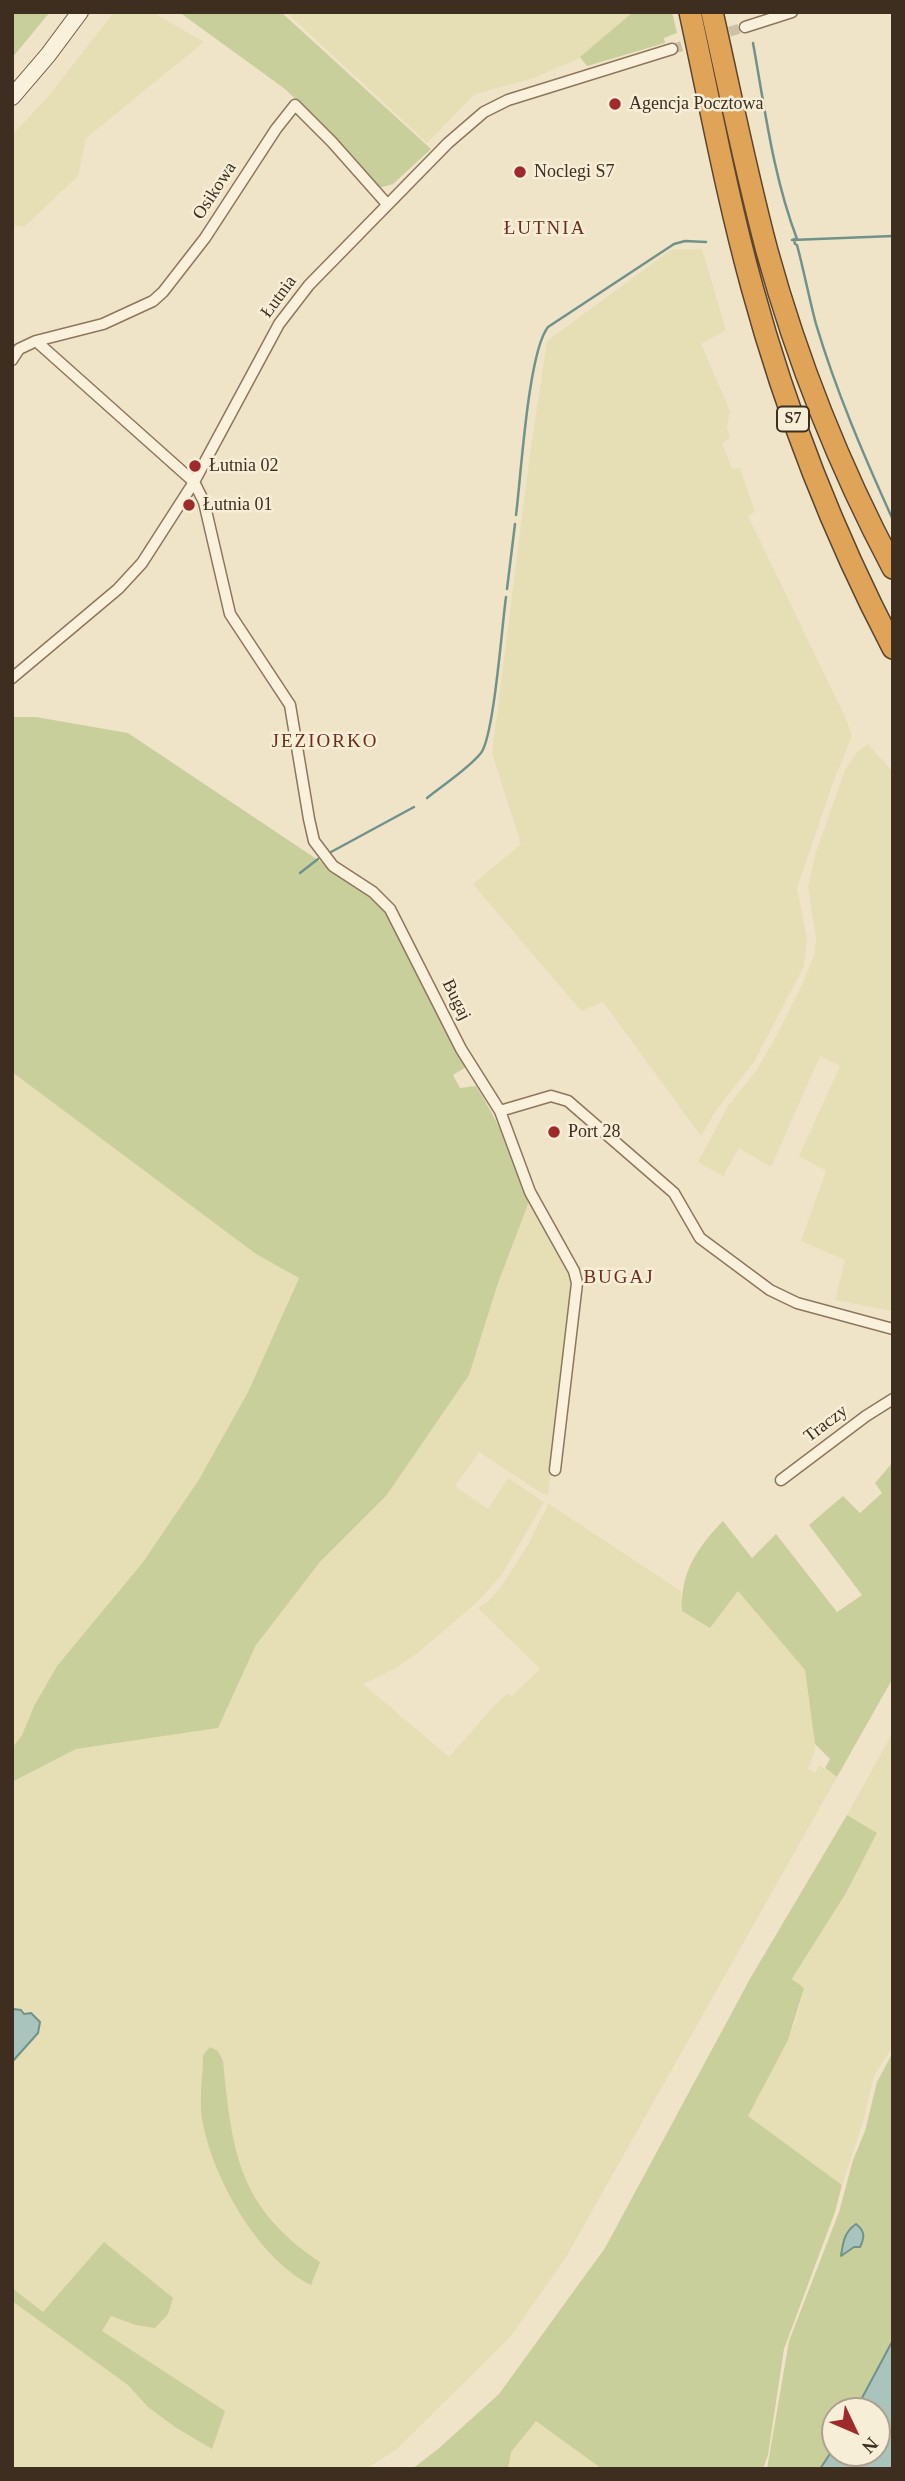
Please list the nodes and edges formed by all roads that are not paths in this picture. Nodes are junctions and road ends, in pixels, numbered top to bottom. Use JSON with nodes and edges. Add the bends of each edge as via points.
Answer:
{"nodes":[{"id":1,"x":80,"y":12,"type":"edge"},
{"id":2,"x":690,"y":12,"type":"edge"},
{"id":3,"x":712,"y":12,"type":"edge"},
{"id":4,"x":792,"y":12,"type":"edge"},
{"id":5,"x":746,"y":27,"type":"tunnel mouth"},
{"id":6,"x":672,"y":49,"type":"tunnel mouth"},
{"id":7,"x":12,"y":96,"type":"edge"},
{"id":8,"x":387,"y":204,"type":"junction"},
{"id":9,"x":36,"y":341,"type":"junction"},
{"id":10,"x":12,"y":359,"type":"edge"},
{"id":11,"x":194,"y":482,"type":"junction"},
{"id":12,"x":893,"y":568,"type":"edge"},
{"id":13,"x":893,"y":648,"type":"edge"},
{"id":14,"x":12,"y":678,"type":"edge"},
{"id":15,"x":500,"y":1111,"type":"junction"},
{"id":16,"x":893,"y":1329,"type":"edge"},
{"id":17,"x":893,"y":1399,"type":"edge"},
{"id":18,"x":555,"y":1470,"type":"dead end"},
{"id":19,"x":781,"y":1480,"type":"dead end"}],
"edges":[{"from":1,"to":7,"type":"street"},
{"from":2,"to":13,"type":"highway","number":"S7","via":[[743,255],[794,423],[842,542]]},
{"from":3,"to":12,"type":"highway","number":"S7","via":[[768,253],[800,356]]},
{"from":4,"to":5,"type":"street"},
{"from":6,"to":8,"type":"street","name":"Łutnia","via":[[508,100],[484,112]]},
{"from":8,"to":9,"type":"street","name":"Osikowa","via":[[295,105],[163,292],[103,324]]},
{"from":8,"to":11,"type":"street","name":"Łutnia","via":[[309,285],[279,324]]},
{"from":9,"to":10,"type":"street","name":"Osikowa","via":[[19,349]]},
{"from":9,"to":11,"type":"street"},
{"from":11,"to":14,"type":"street","name":"Łutnia","via":[[142,563],[118,589]]},
{"from":11,"to":15,"type":"street","name":"Bugaj","via":[[205,506],[233,620],[290,705],[314,841],[332,866],[373,892],[390,909],[461,1049]]},
{"from":15,"to":16,"type":"street","via":[[551,1096],[568,1101],[674,1193],[700,1238],[770,1290],[797,1303]]},
{"from":15,"to":18,"type":"street","name":"Bugaj","via":[[530,1192],[577,1283]]},
{"from":17,"to":19,"type":"street","name":"Traczy"}]}
